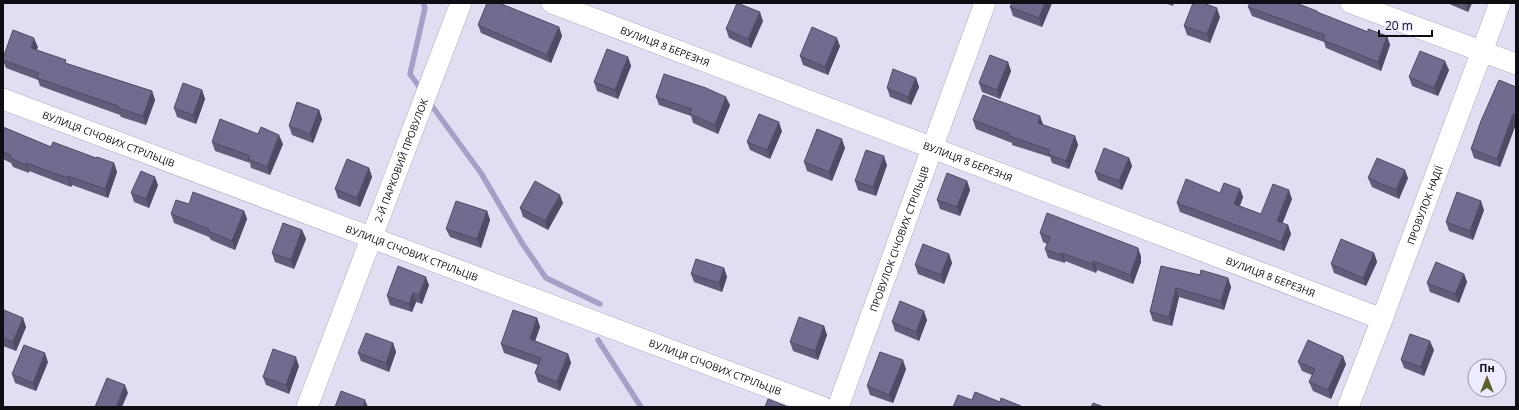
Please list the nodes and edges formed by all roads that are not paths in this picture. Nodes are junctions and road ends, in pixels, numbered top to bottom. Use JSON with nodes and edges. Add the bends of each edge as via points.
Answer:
{"nodes":[{"id":1,"x":461,"y":3,"type":"edge"},
{"id":2,"x":552,"y":3,"type":"edge"},
{"id":3,"x":985,"y":3,"type":"edge"},
{"id":4,"x":1351,"y":3,"type":"edge"},
{"id":5,"x":1500,"y":3,"type":"edge"},
{"id":6,"x":1482,"y":51,"type":"junction"},
{"id":7,"x":1516,"y":64,"type":"edge"},
{"id":8,"x":3,"y":100,"type":"edge"},
{"id":9,"x":933,"y":149,"type":"junction"},
{"id":10,"x":372,"y":238,"type":"junction"},
{"id":11,"x":1382,"y":319,"type":"junction"},
{"id":12,"x":307,"y":407,"type":"edge"},
{"id":13,"x":822,"y":407,"type":"edge"},
{"id":14,"x":838,"y":407,"type":"edge"},
{"id":15,"x":1348,"y":407,"type":"edge"}],
"edges":[{"from":1,"to":10,"type":"street","name":"2-Й ПАРКОВИЙ ПРОВУЛОК"},
{"from":2,"to":9,"type":"street","name":"ВУЛИЦЯ 8 БЕРЕЗНЯ"},
{"from":3,"to":9,"type":"street","name":"ПРОВУЛОК СІЧОВИХ СТРІЛЬЦІВ"},
{"from":4,"to":6,"type":"street"},
{"from":5,"to":6,"type":"street","name":"ПРОВУЛОК НАДІЇ"},
{"from":6,"to":7,"type":"street"},
{"from":6,"to":11,"type":"street","name":"ПРОВУЛОК НАДІЇ"},
{"from":8,"to":10,"type":"street","name":"ВУЛИЦЯ СІЧОВИХ СТРІЛЬЦІВ"},
{"from":9,"to":11,"type":"street","name":"ВУЛИЦЯ 8 БЕРЕЗНЯ"},
{"from":9,"to":14,"type":"street","name":"ПРОВУЛОК СІЧОВИХ СТРІЛЬЦІВ"},
{"from":10,"to":12,"type":"street","name":"2-Й ПАРКОВИЙ ПРОВУЛОК"},
{"from":10,"to":13,"type":"street","name":"ВУЛИЦЯ СІЧОВИХ СТРІЛЬЦІВ"},
{"from":11,"to":15,"type":"street","name":"ПРОВУЛОК НАДІЇ"}]}
